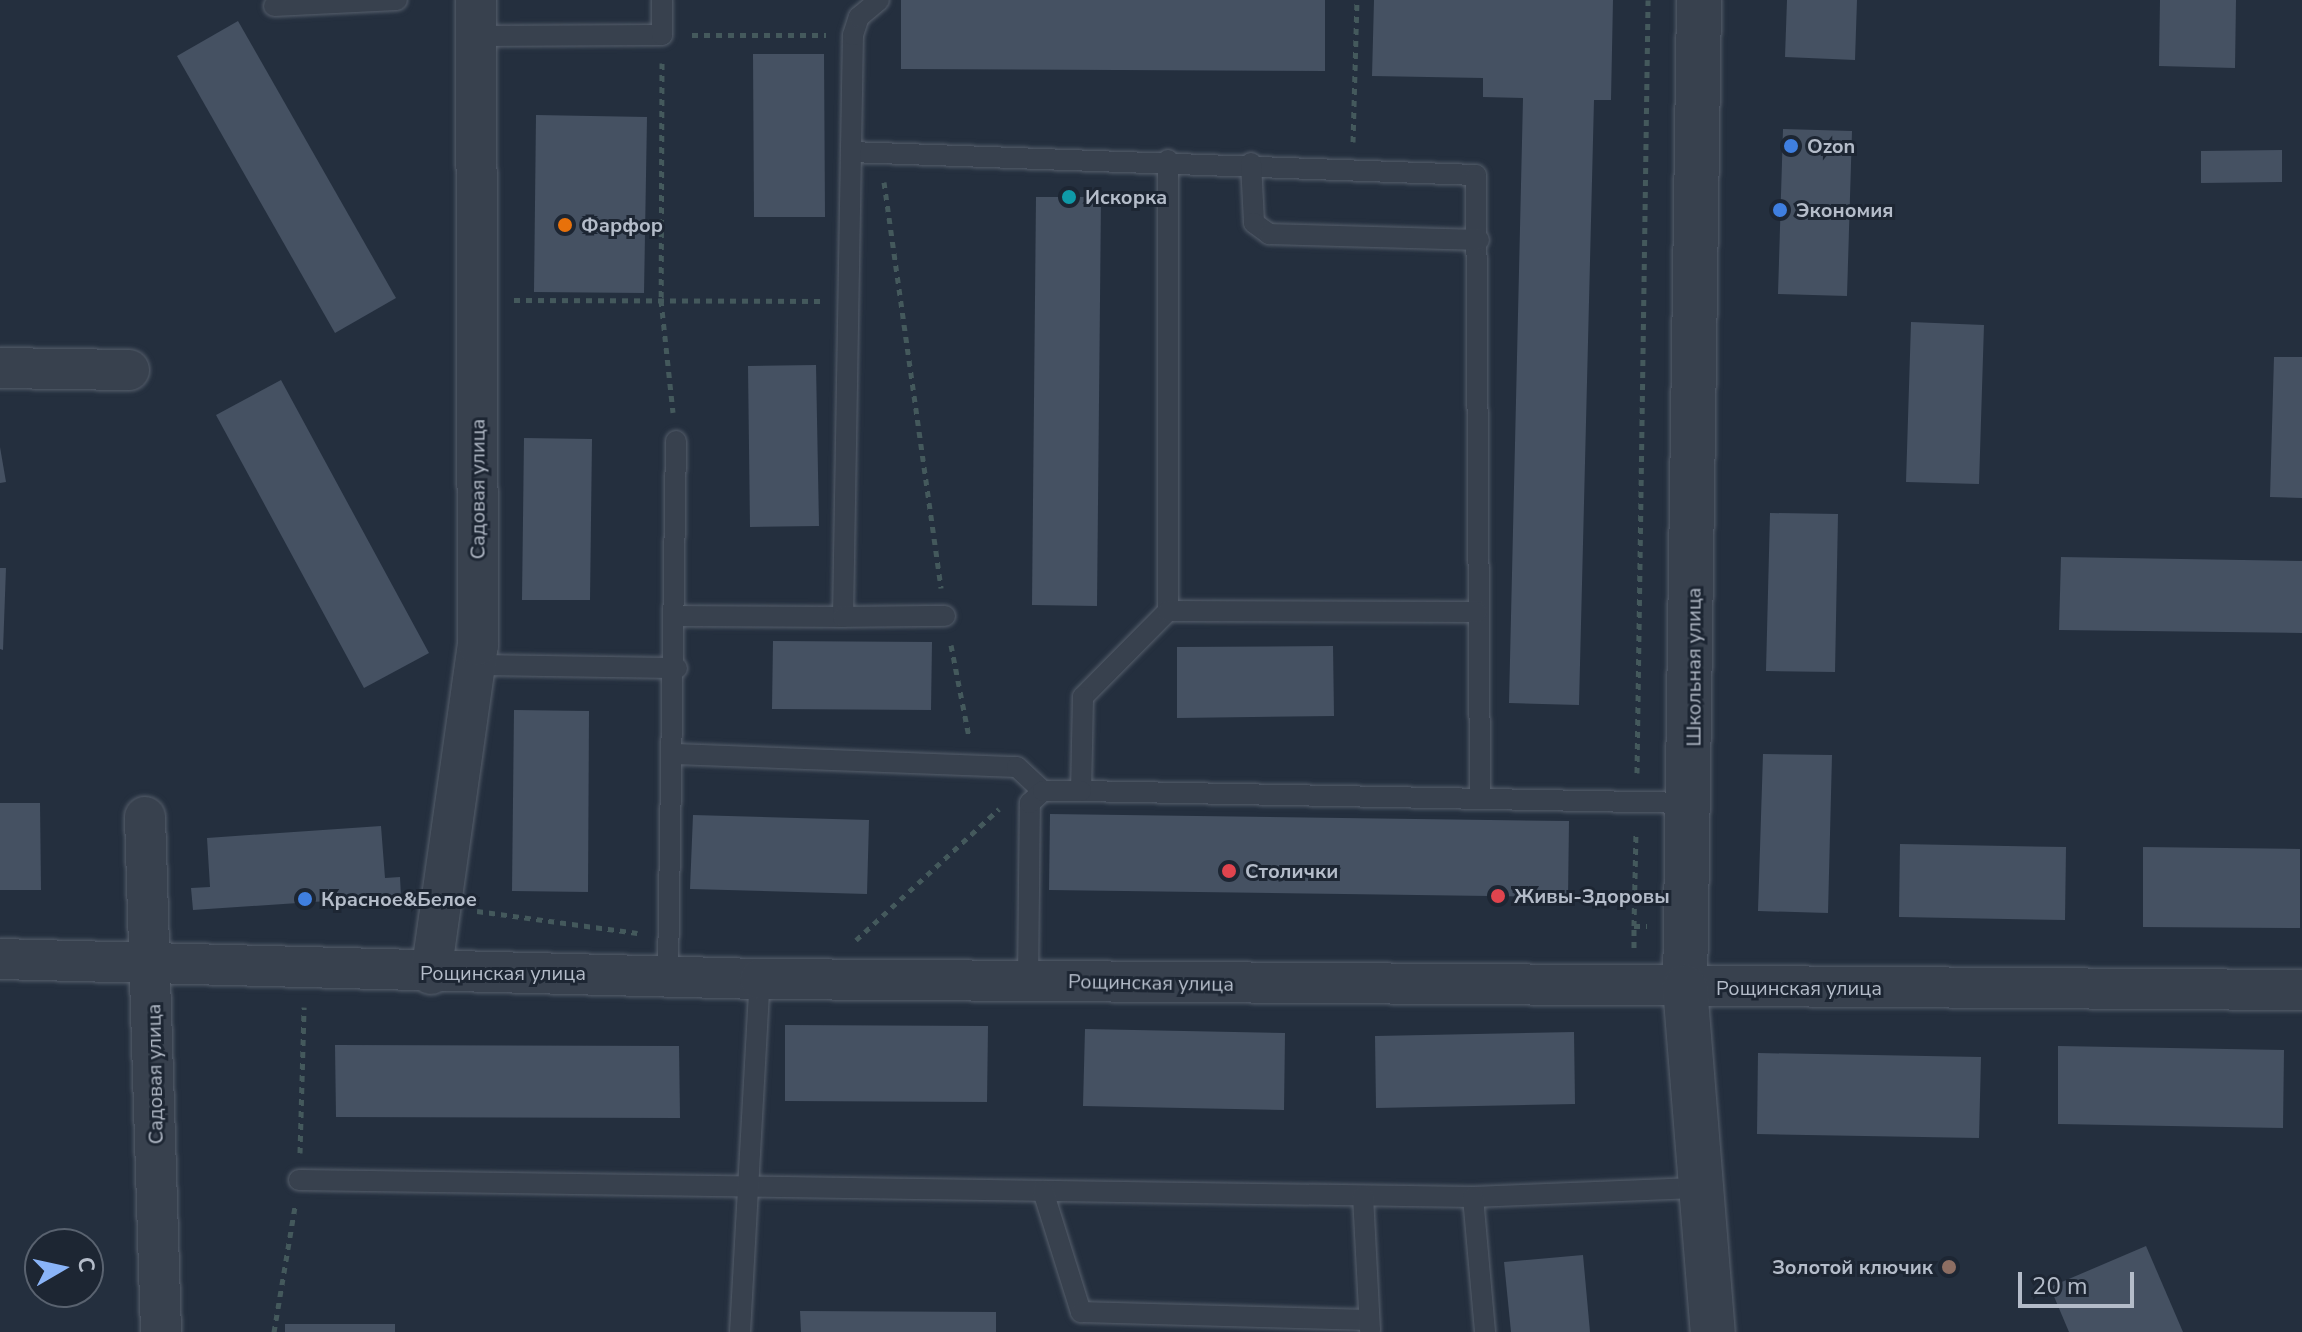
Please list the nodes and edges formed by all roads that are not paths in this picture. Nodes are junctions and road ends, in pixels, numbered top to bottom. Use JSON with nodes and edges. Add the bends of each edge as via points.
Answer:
{"nodes":[{"id":1,"x":397,"y":0,"type":"edge"},
{"id":2,"x":662,"y":0,"type":"edge"},
{"id":3,"x":879,"y":0,"type":"edge"},
{"id":4,"x":1699,"y":0,"type":"edge"},
{"id":5,"x":274,"y":6,"type":"dead end"},
{"id":6,"x":476,"y":18,"type":"edge"},
{"id":7,"x":851,"y":152,"type":"junction"},
{"id":8,"x":1168,"y":160,"type":"junction"},
{"id":9,"x":1251,"y":163,"type":"junction"},
{"id":10,"x":1479,"y":240,"type":"junction"},
{"id":11,"x":0,"y":368,"type":"edge"},
{"id":12,"x":129,"y":370,"type":"dead end"},
{"id":13,"x":676,"y":441,"type":"road end"},
{"id":14,"x":1168,"y":611,"type":"junction"},
{"id":15,"x":1477,"y":612,"type":"junction"},
{"id":16,"x":678,"y":616,"type":"junction"},
{"id":17,"x":945,"y":616,"type":"road end"},
{"id":18,"x":843,"y":617,"type":"junction"},
{"id":19,"x":475,"y":665,"type":"junction"},
{"id":20,"x":677,"y":668,"type":"junction"},
{"id":21,"x":675,"y":754,"type":"junction"},
{"id":22,"x":1039,"y":784,"type":"junction"},
{"id":23,"x":1081,"y":791,"type":"junction"},
{"id":24,"x":1480,"y":799,"type":"junction"},
{"id":25,"x":1692,"y":803,"type":"junction"},
{"id":26,"x":145,"y":817,"type":"dead end"},
{"id":27,"x":0,"y":959,"type":"edge"},
{"id":28,"x":153,"y":960,"type":"junction"},
{"id":29,"x":668,"y":972,"type":"junction"},
{"id":30,"x":431,"y":974,"type":"junction"},
{"id":31,"x":760,"y":979,"type":"junction"},
{"id":32,"x":1028,"y":982,"type":"junction"},
{"id":33,"x":1685,"y":987,"type":"junction"},
{"id":34,"x":2302,"y":990,"type":"edge"},
{"id":35,"x":299,"y":1180,"type":"dead end"},
{"id":36,"x":746,"y":1186,"type":"junction"},
{"id":37,"x":1701,"y":1188,"type":"junction"},
{"id":38,"x":1043,"y":1191,"type":"junction"},
{"id":39,"x":1363,"y":1196,"type":"junction"},
{"id":40,"x":1473,"y":1197,"type":"junction"},
{"id":41,"x":1369,"y":1326,"type":"edge"},
{"id":42,"x":161,"y":1332,"type":"edge"},
{"id":43,"x":740,"y":1332,"type":"edge"},
{"id":44,"x":1485,"y":1332,"type":"edge"},
{"id":45,"x":1713,"y":1332,"type":"edge"}],
"edges":[{"from":1,"to":5,"type":"lane"},
{"from":2,"to":6,"type":"lane","via":[[662,35]]},
{"from":3,"to":7,"type":"lane","via":[[859,17],[853,35]]},
{"from":4,"to":25,"type":"street","name":"Школьная улица"},
{"from":6,"to":19,"type":"street","name":"Садовая улица"},
{"from":7,"to":8,"type":"lane"},
{"from":7,"to":18,"type":"lane"},
{"from":8,"to":9,"type":"lane"},
{"from":8,"to":14,"type":"lane"},
{"from":9,"to":10,"type":"lane","via":[[1254,223],[1269,234]]},
{"from":9,"to":10,"type":"lane","via":[[1476,175]]},
{"from":10,"to":15,"type":"lane"},
{"from":11,"to":12,"type":"street"},
{"from":13,"to":16,"type":"lane"},
{"from":14,"to":15,"type":"lane"},
{"from":14,"to":23,"type":"lane","via":[[1083,697]]},
{"from":15,"to":24,"type":"lane"},
{"from":16,"to":18,"type":"lane"},
{"from":16,"to":20,"type":"lane"},
{"from":17,"to":18,"type":"lane"},
{"from":19,"to":20,"type":"lane"},
{"from":19,"to":30,"type":"street","name":"Садовая улица"},
{"from":20,"to":21,"type":"lane"},
{"from":21,"to":22,"type":"lane","via":[[1017,767]]},
{"from":21,"to":29,"type":"lane"},
{"from":22,"to":23,"type":"lane"},
{"from":22,"to":32,"type":"lane","via":[[1030,803]]},
{"from":23,"to":24,"type":"lane"},
{"from":24,"to":25,"type":"lane"},
{"from":25,"to":33,"type":"street","name":"Школьная улица"},
{"from":26,"to":28,"type":"street","name":"Садовая улица"},
{"from":27,"to":28,"type":"street","name":"Рощинская улица"},
{"from":28,"to":30,"type":"street","name":"Рощинская улица"},
{"from":28,"to":42,"type":"street","name":"Садовая улица"},
{"from":29,"to":30,"type":"street","name":"Рощинская улица"},
{"from":29,"to":31,"type":"street","name":"Рощинская улица"},
{"from":31,"to":32,"type":"street","name":"Рощинская улица"},
{"from":31,"to":36,"type":"lane"},
{"from":32,"to":33,"type":"street","name":"Рощинская улица"},
{"from":33,"to":34,"type":"street","name":"Рощинская улица"},
{"from":33,"to":37,"type":"street","name":"Школьная улица"},
{"from":35,"to":36,"type":"lane"},
{"from":36,"to":38,"type":"lane"},
{"from":36,"to":43,"type":"lane"},
{"from":37,"to":40,"type":"lane"},
{"from":37,"to":45,"type":"street","name":"Школьная улица"},
{"from":38,"to":39,"type":"lane"},
{"from":38,"to":41,"type":"lane","via":[[1081,1312]]},
{"from":39,"to":40,"type":"lane"},
{"from":39,"to":41,"type":"lane"},
{"from":40,"to":44,"type":"lane"}]}
